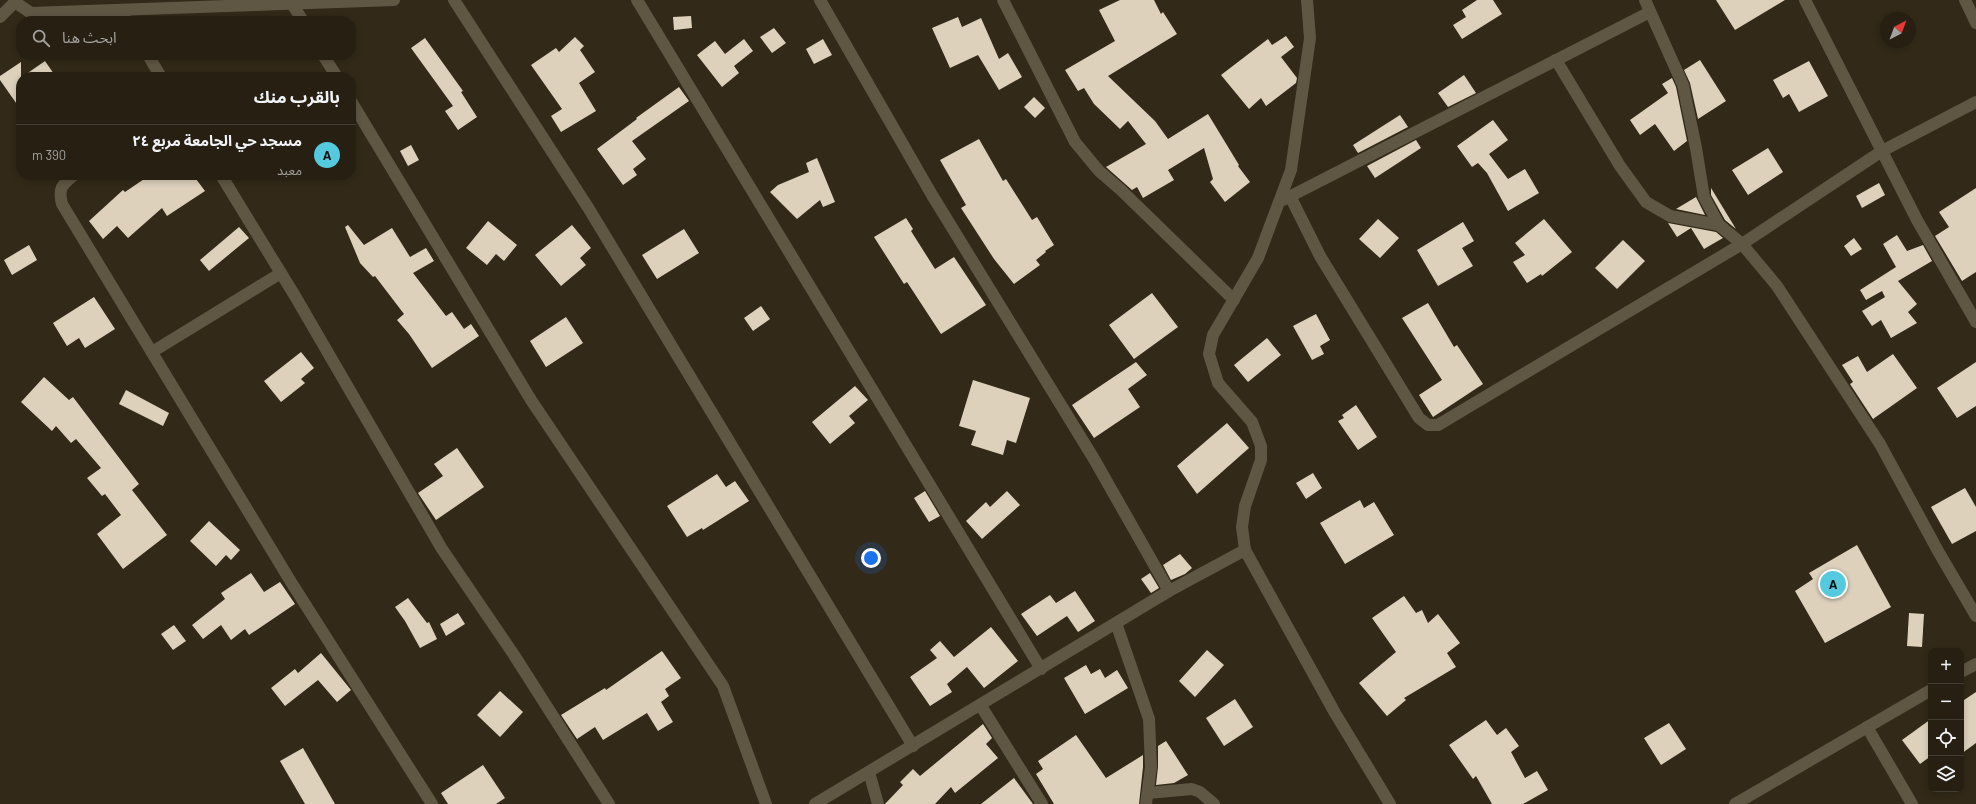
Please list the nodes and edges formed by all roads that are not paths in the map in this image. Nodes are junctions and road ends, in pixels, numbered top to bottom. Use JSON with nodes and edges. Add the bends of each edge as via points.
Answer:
{"nodes":[{"id":1,"x":394,"y":0,"type":"edge"},
{"id":2,"x":454,"y":0,"type":"edge"},
{"id":3,"x":637,"y":0,"type":"edge"},
{"id":4,"x":820,"y":0,"type":"edge"},
{"id":5,"x":1004,"y":0,"type":"edge"},
{"id":6,"x":1307,"y":0,"type":"edge"},
{"id":7,"x":1645,"y":0,"type":"edge"},
{"id":8,"x":1805,"y":0,"type":"edge"},
{"id":9,"x":1965,"y":0,"type":"edge"},
{"id":10,"x":15,"y":1,"type":"edge"},
{"id":11,"x":352,"y":1,"type":"edge"},
{"id":12,"x":221,"y":3,"type":"edge"},
{"id":13,"x":292,"y":4,"type":"junction"},
{"id":14,"x":120,"y":10,"type":"junction"},
{"id":15,"x":1650,"y":12,"type":"junction"},
{"id":16,"x":124,"y":16,"type":"edge"},
{"id":17,"x":300,"y":16,"type":"edge"},
{"id":18,"x":0,"y":17,"type":"edge"},
{"id":19,"x":1976,"y":23,"type":"edge"},
{"id":20,"x":151,"y":60,"type":"edge"},
{"id":21,"x":326,"y":60,"type":"edge"},
{"id":22,"x":1556,"y":60,"type":"junction"},
{"id":23,"x":158,"y":72,"type":"edge"},
{"id":24,"x":334,"y":72,"type":"edge"},
{"id":25,"x":1976,"y":102,"type":"edge"},
{"id":26,"x":356,"y":109,"type":"edge"},
{"id":27,"x":1882,"y":151,"type":"junction"},
{"id":28,"x":68,"y":180,"type":"edge"},
{"id":29,"x":224,"y":180,"type":"edge"},
{"id":30,"x":1290,"y":196,"type":"junction"},
{"id":31,"x":1279,"y":202,"type":"junction"},
{"id":32,"x":1719,"y":224,"type":"junction"},
{"id":33,"x":1742,"y":244,"type":"junction"},
{"id":34,"x":281,"y":273,"type":"junction"},
{"id":35,"x":1234,"y":300,"type":"junction"},
{"id":36,"x":1976,"y":322,"type":"edge"},
{"id":37,"x":152,"y":352,"type":"junction"},
{"id":38,"x":1245,"y":550,"type":"junction"},
{"id":39,"x":1169,"y":591,"type":"junction"},
{"id":40,"x":1976,"y":616,"type":"edge"},
{"id":41,"x":1116,"y":623,"type":"junction"},
{"id":42,"x":1976,"y":664,"type":"edge"},
{"id":43,"x":1041,"y":669,"type":"junction"},
{"id":44,"x":1964,"y":670,"type":"edge"},
{"id":45,"x":1928,"y":692,"type":"edge"},
{"id":46,"x":981,"y":706,"type":"junction"},
{"id":47,"x":1867,"y":727,"type":"junction"},
{"id":48,"x":913,"y":746,"type":"junction"},
{"id":49,"x":868,"y":772,"type":"junction"},
{"id":50,"x":1147,"y":798,"type":"edge"},
{"id":51,"x":432,"y":804,"type":"edge"},
{"id":52,"x":609,"y":804,"type":"edge"},
{"id":53,"x":766,"y":804,"type":"edge"},
{"id":54,"x":815,"y":804,"type":"edge"},
{"id":55,"x":878,"y":804,"type":"edge"},
{"id":56,"x":1042,"y":804,"type":"edge"},
{"id":57,"x":1214,"y":804,"type":"edge"},
{"id":58,"x":1390,"y":804,"type":"edge"},
{"id":59,"x":1736,"y":804,"type":"edge"},
{"id":60,"x":1912,"y":804,"type":"edge"}],
"edges":[{"from":1,"to":11,"type":"street"},
{"from":2,"to":48,"type":"street","via":[[589,209]]},
{"from":3,"to":43,"type":"street"},
{"from":4,"to":39,"type":"street","via":[[932,195],[1094,459]]},
{"from":5,"to":35,"type":"street","via":[[1075,142],[1099,171]]},
{"from":6,"to":31,"type":"street","via":[[1310,38],[1291,170]]},
{"from":7,"to":15,"type":"street"},
{"from":8,"to":27,"type":"street"},
{"from":9,"to":19,"type":"street"},
{"from":10,"to":14,"type":"street","via":[[31,13]]},
{"from":10,"to":18,"type":"street"},
{"from":11,"to":13,"type":"street"},
{"from":12,"to":13,"type":"street"},
{"from":12,"to":14,"type":"street"},
{"from":13,"to":17,"type":"street"},
{"from":14,"to":16,"type":"street"},
{"from":15,"to":22,"type":"street"},
{"from":15,"to":32,"type":"street","via":[[1683,85],[1704,197]]},
{"from":20,"to":23,"type":"street"},
{"from":21,"to":24,"type":"street"},
{"from":22,"to":30,"type":"street"},
{"from":22,"to":32,"type":"street","via":[[1620,166],[1646,202],[1670,216]]},
{"from":25,"to":27,"type":"street"},
{"from":26,"to":53,"type":"street","via":[[531,400],[722,686]]},
{"from":27,"to":33,"type":"street"},
{"from":27,"to":36,"type":"street","via":[[1917,220]]},
{"from":28,"to":37,"type":"street","via":[[62,185],[59,194],[62,204]]},
{"from":29,"to":34,"type":"street"},
{"from":30,"to":31,"type":"street"},
{"from":30,"to":33,"type":"street","via":[[1320,256],[1419,418],[1428,425],[1438,425]]},
{"from":31,"to":35,"type":"street","via":[[1258,258]]},
{"from":32,"to":33,"type":"street"},
{"from":33,"to":40,"type":"street","via":[[1777,286],[1880,444]]},
{"from":34,"to":37,"type":"street"},
{"from":34,"to":52,"type":"street","via":[[442,549],[514,655]]},
{"from":35,"to":38,"type":"street","via":[[1213,335],[1209,354],[1218,382],[1252,422],[1261,446],[1261,460],[1245,506],[1242,527]]},
{"from":37,"to":51,"type":"street","via":[[291,582]]},
{"from":38,"to":39,"type":"street"},
{"from":38,"to":58,"type":"street","via":[[1335,713]]},
{"from":39,"to":41,"type":"street"},
{"from":41,"to":43,"type":"street"},
{"from":41,"to":50,"type":"street","via":[[1149,719],[1151,767]]},
{"from":42,"to":44,"type":"street"},
{"from":43,"to":46,"type":"street"},
{"from":45,"to":47,"type":"street"},
{"from":46,"to":48,"type":"street"},
{"from":46,"to":56,"type":"street"},
{"from":47,"to":59,"type":"street"},
{"from":47,"to":60,"type":"street"},
{"from":48,"to":49,"type":"street"},
{"from":49,"to":54,"type":"street"},
{"from":49,"to":55,"type":"street"},
{"from":50,"to":57,"type":"street","via":[[1192,789],[1200,792]]}]}
